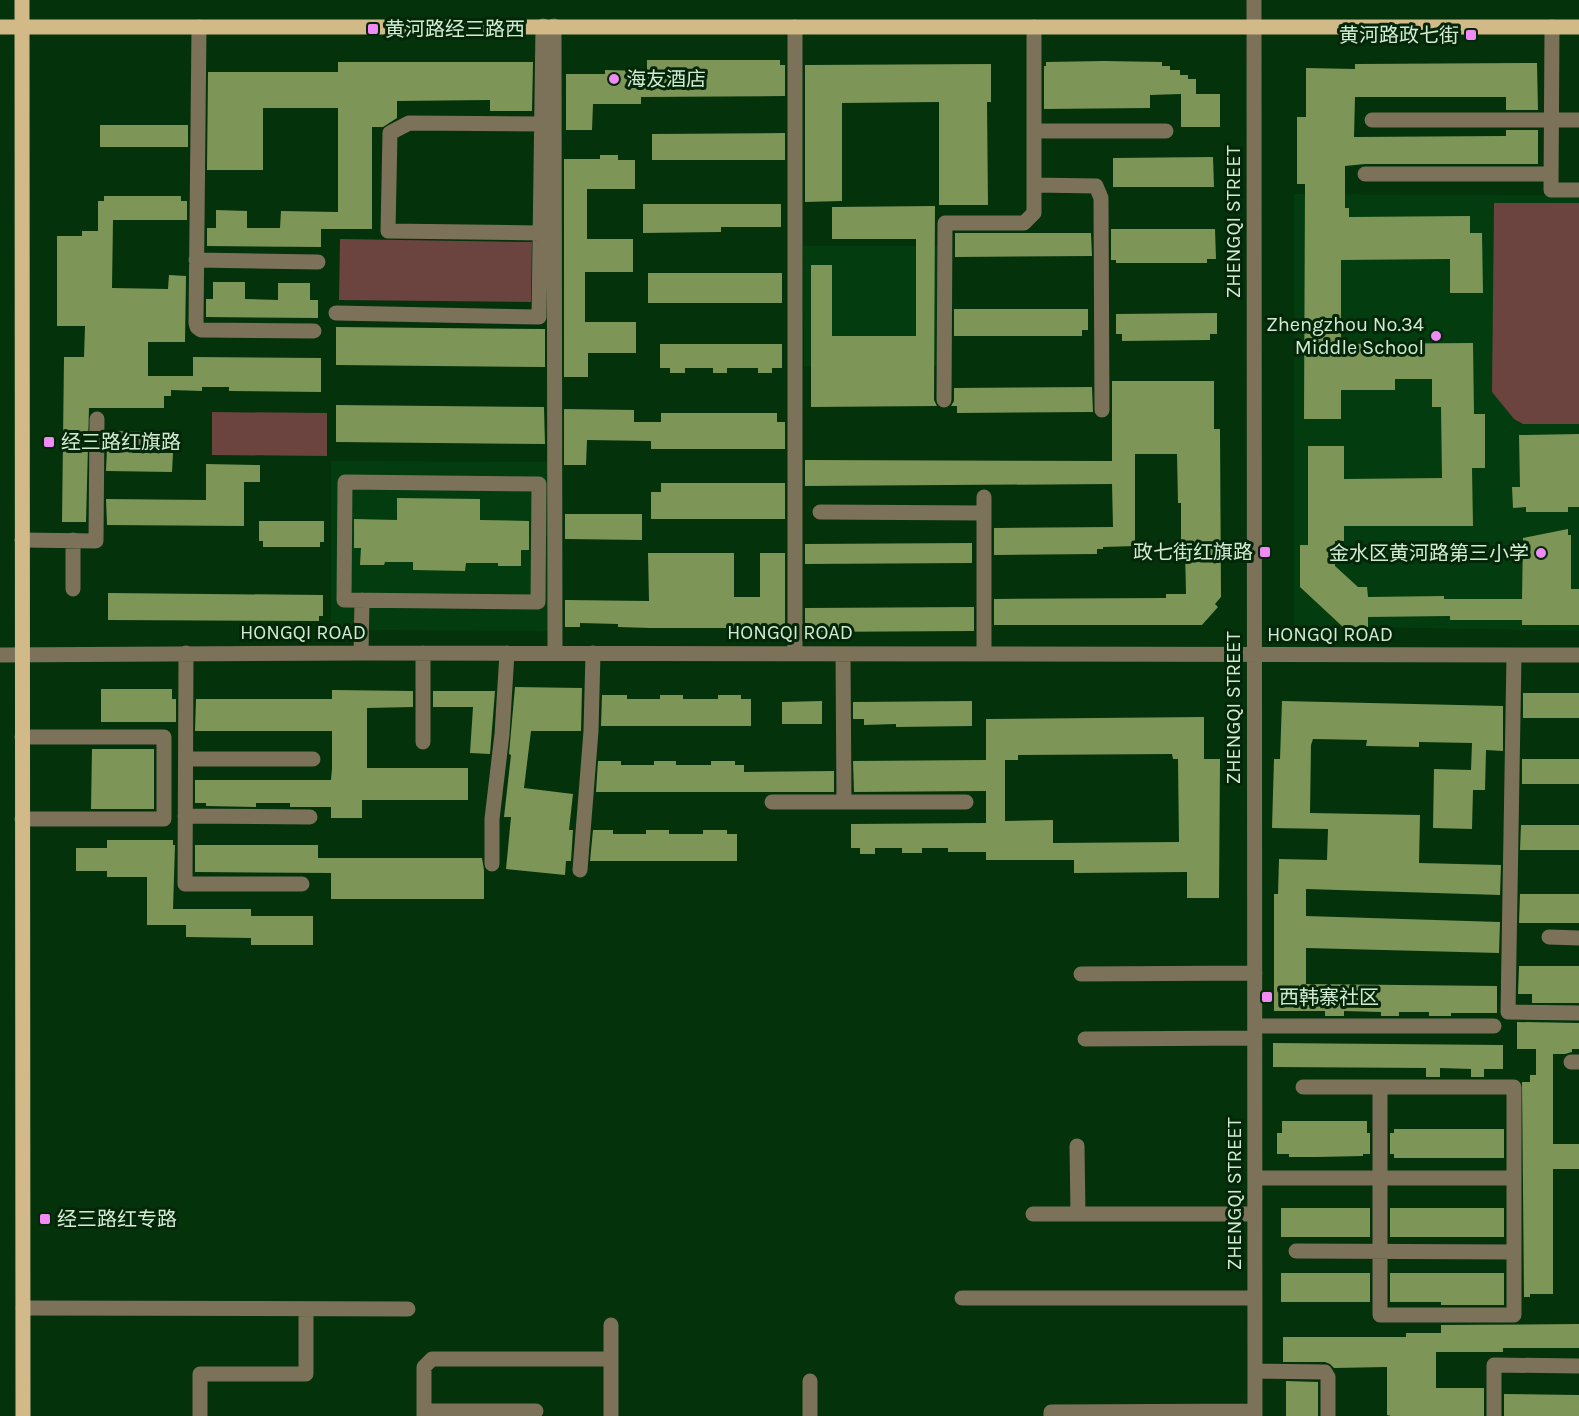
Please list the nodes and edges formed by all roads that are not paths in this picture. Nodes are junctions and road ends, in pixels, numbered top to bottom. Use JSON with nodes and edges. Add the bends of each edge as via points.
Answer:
{"nodes":[{"id":1,"x":22,"y":0,"type":"edge"},
{"id":2,"x":1254,"y":0,"type":"edge"},
{"id":3,"x":548,"y":26,"type":"junction"},
{"id":4,"x":0,"y":27,"type":"edge"},
{"id":5,"x":22,"y":27,"type":"junction"},
{"id":6,"x":199,"y":27,"type":"junction"},
{"id":7,"x":795,"y":27,"type":"junction"},
{"id":8,"x":1034,"y":27,"type":"junction"},
{"id":9,"x":1254,"y":27,"type":"junction"},
{"id":10,"x":1552,"y":27,"type":"junction"},
{"id":11,"x":1579,"y":27,"type":"edge"},
{"id":12,"x":1372,"y":120,"type":"dead end"},
{"id":13,"x":1551,"y":120,"type":"junction"},
{"id":14,"x":1579,"y":120,"type":"edge"},
{"id":15,"x":542,"y":124,"type":"junction"},
{"id":16,"x":1034,"y":131,"type":"junction"},
{"id":17,"x":1166,"y":131,"type":"dead end"},
{"id":18,"x":1365,"y":174,"type":"dead end"},
{"id":19,"x":1551,"y":174,"type":"junction"},
{"id":20,"x":1034,"y":185,"type":"junction"},
{"id":21,"x":1579,"y":190,"type":"edge"},
{"id":22,"x":540,"y":233,"type":"junction"},
{"id":23,"x":196,"y":261,"type":"junction"},
{"id":24,"x":318,"y":262,"type":"dead end"},
{"id":25,"x":336,"y":313,"type":"dead end"},
{"id":26,"x":314,"y":331,"type":"dead end"},
{"id":27,"x":944,"y":400,"type":"dead end"},
{"id":28,"x":1102,"y":410,"type":"dead end"},
{"id":29,"x":97,"y":419,"type":"dead end"},
{"id":30,"x":97,"y":438,"type":"junction"},
{"id":31,"x":161,"y":439,"type":"dead end"},
{"id":32,"x":984,"y":496,"type":"dead end"},
{"id":33,"x":820,"y":512,"type":"dead end"},
{"id":34,"x":984,"y":513,"type":"junction"},
{"id":35,"x":22,"y":540,"type":"junction"},
{"id":36,"x":73,"y":540,"type":"junction"},
{"id":37,"x":73,"y":589,"type":"dead end"},
{"id":38,"x":362,"y":600,"type":"junction"},
{"id":39,"x":186,"y":653,"type":"junction"},
{"id":40,"x":361,"y":653,"type":"junction"},
{"id":41,"x":423,"y":653,"type":"junction"},
{"id":42,"x":507,"y":653,"type":"junction"},
{"id":43,"x":555,"y":653,"type":"junction"},
{"id":44,"x":593,"y":653,"type":"junction"},
{"id":45,"x":795,"y":653,"type":"junction"},
{"id":46,"x":22,"y":654,"type":"junction"},
{"id":47,"x":843,"y":654,"type":"junction"},
{"id":48,"x":984,"y":654,"type":"junction"},
{"id":49,"x":0,"y":655,"type":"edge"},
{"id":50,"x":1254,"y":655,"type":"junction"},
{"id":51,"x":1514,"y":655,"type":"junction"},
{"id":52,"x":1579,"y":656,"type":"edge"},
{"id":53,"x":22,"y":737,"type":"junction"},
{"id":54,"x":423,"y":742,"type":"dead end"},
{"id":55,"x":186,"y":759,"type":"junction"},
{"id":56,"x":313,"y":759,"type":"dead end"},
{"id":57,"x":772,"y":802,"type":"dead end"},
{"id":58,"x":844,"y":802,"type":"junction"},
{"id":59,"x":966,"y":802,"type":"dead end"},
{"id":60,"x":185,"y":816,"type":"junction"},
{"id":61,"x":310,"y":817,"type":"dead end"},
{"id":62,"x":22,"y":819,"type":"junction"},
{"id":63,"x":492,"y":864,"type":"dead end"},
{"id":64,"x":580,"y":870,"type":"dead end"},
{"id":65,"x":302,"y":884,"type":"dead end"},
{"id":66,"x":1549,"y":937,"type":"dead end"},
{"id":67,"x":1579,"y":938,"type":"edge"},
{"id":68,"x":1255,"y":973,"type":"junction"},
{"id":69,"x":1081,"y":974,"type":"dead end"},
{"id":70,"x":1579,"y":1013,"type":"edge"},
{"id":71,"x":1494,"y":1026,"type":"dead end"},
{"id":72,"x":1255,"y":1032,"type":"junction"},
{"id":73,"x":1085,"y":1039,"type":"dead end"},
{"id":74,"x":1303,"y":1087,"type":"dead end"},
{"id":75,"x":1380,"y":1087,"type":"junction"},
{"id":76,"x":1077,"y":1146,"type":"dead end"},
{"id":77,"x":1255,"y":1178,"type":"junction"},
{"id":78,"x":1380,"y":1178,"type":"junction"},
{"id":79,"x":1514,"y":1178,"type":"junction"},
{"id":80,"x":1034,"y":1214,"type":"dead end"},
{"id":81,"x":1078,"y":1214,"type":"junction"},
{"id":82,"x":1255,"y":1214,"type":"junction"},
{"id":83,"x":1296,"y":1251,"type":"dead end"},
{"id":84,"x":1380,"y":1252,"type":"junction"},
{"id":85,"x":1514,"y":1252,"type":"junction"},
{"id":86,"x":963,"y":1298,"type":"dead end"},
{"id":87,"x":1255,"y":1299,"type":"junction"},
{"id":88,"x":23,"y":1308,"type":"junction"},
{"id":89,"x":306,"y":1309,"type":"junction"},
{"id":90,"x":408,"y":1309,"type":"dead end"},
{"id":91,"x":611,"y":1325,"type":"dead end"},
{"id":92,"x":611,"y":1359,"type":"junction"},
{"id":93,"x":1579,"y":1366,"type":"edge"},
{"id":94,"x":1255,"y":1371,"type":"junction"},
{"id":95,"x":810,"y":1381,"type":"dead end"},
{"id":96,"x":536,"y":1411,"type":"dead end"},
{"id":97,"x":424,"y":1413,"type":"edge"},
{"id":98,"x":1255,"y":1413,"type":"edge"},
{"id":99,"x":24,"y":1416,"type":"edge"},
{"id":100,"x":200,"y":1416,"type":"edge"},
{"id":101,"x":611,"y":1416,"type":"edge"},
{"id":102,"x":810,"y":1416,"type":"edge"},
{"id":103,"x":1051,"y":1416,"type":"edge"},
{"id":104,"x":1328,"y":1416,"type":"edge"},
{"id":105,"x":1494,"y":1416,"type":"edge"}],
"edges":[{"from":1,"to":5,"type":"main road"},
{"from":2,"to":9,"type":"street","name":"ZHENGQI STREET"},
{"from":3,"to":6,"type":"main road"},
{"from":3,"to":7,"type":"main road"},
{"from":3,"to":15,"type":"street"},
{"from":3,"to":43,"type":"street"},
{"from":4,"to":5,"type":"main road"},
{"from":5,"to":6,"type":"main road"},
{"from":5,"to":35,"type":"main road"},
{"from":6,"to":23,"type":"street"},
{"from":7,"to":8,"type":"main road"},
{"from":7,"to":45,"type":"street"},
{"from":8,"to":9,"type":"main road"},
{"from":8,"to":16,"type":"street"},
{"from":9,"to":10,"type":"main road"},
{"from":9,"to":50,"type":"street","name":"ZHENGQI STREET"},
{"from":10,"to":11,"type":"main road"},
{"from":10,"to":13,"type":"street"},
{"from":12,"to":13,"type":"street"},
{"from":13,"to":14,"type":"street"},
{"from":13,"to":19,"type":"street"},
{"from":15,"to":22,"type":"street"},
{"from":15,"to":22,"type":"street","via":[[409,123],[390,133],[389,155],[388,231]]},
{"from":16,"to":17,"type":"street"},
{"from":16,"to":20,"type":"street"},
{"from":18,"to":19,"type":"street"},
{"from":19,"to":21,"type":"street","via":[[1551,190]]},
{"from":20,"to":27,"type":"street","via":[[1034,213],[1024,223],[945,223]]},
{"from":20,"to":28,"type":"street","via":[[1084,185],[1099,189]]},
{"from":22,"to":25,"type":"street","via":[[539,316]]},
{"from":23,"to":24,"type":"street"},
{"from":23,"to":26,"type":"street","via":[[196,323],[201,330]]},
{"from":29,"to":30,"type":"street"},
{"from":30,"to":31,"type":"street"},
{"from":30,"to":36,"type":"street","via":[[96,541]]},
{"from":32,"to":34,"type":"street"},
{"from":33,"to":34,"type":"street"},
{"from":34,"to":48,"type":"street"},
{"from":35,"to":36,"type":"street"},
{"from":35,"to":46,"type":"main road"},
{"from":36,"to":37,"type":"street"},
{"from":38,"to":38,"type":"street","via":[[344,600],[345,482],[539,484],[538,602]]},
{"from":38,"to":40,"type":"street"},
{"from":39,"to":40,"type":"street","name":"HONGQI ROAD"},
{"from":39,"to":46,"type":"street","name":"HONGQI ROAD"},
{"from":39,"to":55,"type":"street"},
{"from":40,"to":41,"type":"street","name":"HONGQI ROAD"},
{"from":41,"to":42,"type":"street","name":"HONGQI ROAD"},
{"from":41,"to":54,"type":"street"},
{"from":42,"to":43,"type":"street","name":"HONGQI ROAD"},
{"from":42,"to":63,"type":"street","via":[[492,819]]},
{"from":43,"to":44,"type":"street","name":"HONGQI ROAD"},
{"from":44,"to":45,"type":"street","name":"HONGQI ROAD"},
{"from":44,"to":64,"type":"street"},
{"from":45,"to":47,"type":"street","name":"HONGQI ROAD"},
{"from":46,"to":49,"type":"street","name":"HONGQI ROAD"},
{"from":46,"to":53,"type":"main road"},
{"from":47,"to":48,"type":"street","name":"HONGQI ROAD"},
{"from":47,"to":58,"type":"street"},
{"from":48,"to":50,"type":"street","name":"HONGQI ROAD"},
{"from":50,"to":51,"type":"street","name":"HONGQI ROAD"},
{"from":50,"to":68,"type":"street","name":"ZHENGQI STREET"},
{"from":51,"to":52,"type":"street","name":"HONGQI ROAD"},
{"from":51,"to":70,"type":"street","via":[[1508,1012]]},
{"from":53,"to":62,"type":"main road"},
{"from":53,"to":62,"type":"street","via":[[164,737],[164,819]]},
{"from":55,"to":56,"type":"street"},
{"from":55,"to":60,"type":"street"},
{"from":57,"to":58,"type":"street"},
{"from":58,"to":59,"type":"street"},
{"from":60,"to":61,"type":"street"},
{"from":60,"to":65,"type":"street","via":[[185,884]]},
{"from":62,"to":88,"type":"main road"},
{"from":66,"to":67,"type":"street"},
{"from":68,"to":69,"type":"street"},
{"from":68,"to":72,"type":"street","name":"ZHENGQI STREET"},
{"from":71,"to":72,"type":"street"},
{"from":72,"to":73,"type":"street"},
{"from":72,"to":77,"type":"street","name":"ZHENGQI STREET"},
{"from":74,"to":75,"type":"street"},
{"from":75,"to":78,"type":"street"},
{"from":75,"to":79,"type":"street","via":[[1514,1087]]},
{"from":76,"to":81,"type":"street"},
{"from":77,"to":78,"type":"street"},
{"from":77,"to":82,"type":"street","name":"ZHENGQI STREET"},
{"from":78,"to":79,"type":"street"},
{"from":78,"to":84,"type":"street"},
{"from":79,"to":85,"type":"street"},
{"from":80,"to":81,"type":"street"},
{"from":81,"to":82,"type":"street"},
{"from":82,"to":87,"type":"street","name":"ZHENGQI STREET"},
{"from":83,"to":84,"type":"street"},
{"from":84,"to":85,"type":"street"},
{"from":84,"to":85,"type":"street","via":[[1380,1315],[1514,1315]]},
{"from":86,"to":87,"type":"street"},
{"from":87,"to":94,"type":"street","name":"ZHENGQI STREET"},
{"from":88,"to":89,"type":"street"},
{"from":88,"to":99,"type":"main road"},
{"from":89,"to":90,"type":"street"},
{"from":89,"to":100,"type":"street","via":[[306,1374],[200,1374]]},
{"from":91,"to":92,"type":"street"},
{"from":92,"to":97,"type":"street","via":[[432,1359],[424,1367]]},
{"from":92,"to":101,"type":"street"},
{"from":93,"to":105,"type":"street","via":[[1494,1365]]},
{"from":94,"to":98,"type":"street","name":"ZHENGQI STREET"},
{"from":94,"to":104,"type":"street","via":[[1325,1372]]},
{"from":95,"to":102,"type":"street"},
{"from":96,"to":97,"type":"street"},
{"from":98,"to":103,"type":"street","via":[[1051,1412]]}]}
